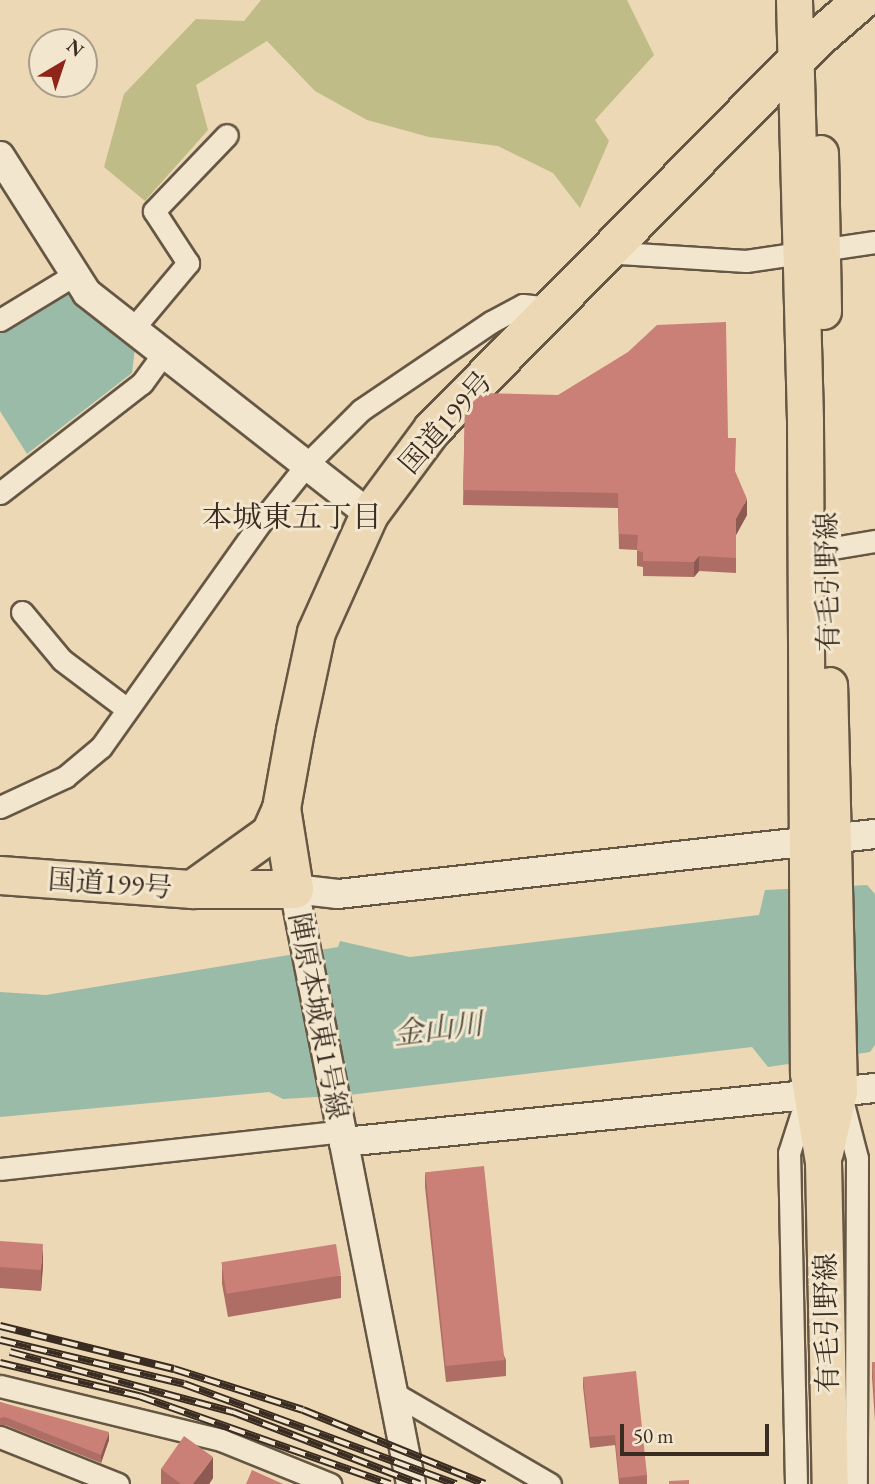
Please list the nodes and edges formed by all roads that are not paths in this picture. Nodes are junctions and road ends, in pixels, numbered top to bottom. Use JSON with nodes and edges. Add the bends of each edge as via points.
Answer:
{"nodes":[{"id":1,"x":861,"y":0,"type":"edge"},
{"id":2,"x":796,"y":2,"type":"edge"},
{"id":3,"x":806,"y":50,"type":"junction"},
{"id":4,"x":227,"y":135,"type":"dead end"},
{"id":5,"x":1,"y":159,"type":"edge"},
{"id":6,"x":875,"y":242,"type":"edge"},
{"id":7,"x":811,"y":251,"type":"junction"},
{"id":8,"x":604,"y":252,"type":"junction"},
{"id":9,"x":75,"y":275,"type":"junction"},
{"id":10,"x":550,"y":308,"type":"junction"},
{"id":11,"x":0,"y":320,"type":"edge"},
{"id":12,"x":131,"y":331,"type":"junction"},
{"id":13,"x":162,"y":355,"type":"junction"},
{"id":14,"x":308,"y":463,"type":"junction"},
{"id":15,"x":0,"y":493,"type":"edge"},
{"id":16,"x":369,"y":514,"type":"junction"},
{"id":17,"x":875,"y":541,"type":"edge"},
{"id":18,"x":827,"y":549,"type":"junction"},
{"id":19,"x":22,"y":612,"type":"dead end"},
{"id":20,"x":127,"y":709,"type":"junction"},
{"id":21,"x":0,"y":807,"type":"edge"},
{"id":22,"x":281,"y":808,"type":"junction"},
{"id":23,"x":875,"y":834,"type":"edge"},
{"id":24,"x":818,"y":839,"type":"junction"},
{"id":25,"x":0,"y":875,"type":"edge"},
{"id":26,"x":192,"y":889,"type":"junction"},
{"id":27,"x":294,"y":889,"type":"junction"},
{"id":28,"x":824,"y":1082,"type":"junction"},
{"id":29,"x":875,"y":1088,"type":"edge"},
{"id":30,"x":341,"y":1128,"type":"junction"},
{"id":31,"x":0,"y":1169,"type":"edge"},
{"id":32,"x":0,"y":1386,"type":"edge"},
{"id":33,"x":397,"y":1395,"type":"junction"},
{"id":34,"x":0,"y":1437,"type":"edge"},
{"id":35,"x":118,"y":1484,"type":"edge"},
{"id":36,"x":330,"y":1484,"type":"edge"},
{"id":37,"x":411,"y":1484,"type":"edge"},
{"id":38,"x":550,"y":1484,"type":"edge"},
{"id":39,"x":796,"y":1484,"type":"edge"},
{"id":40,"x":830,"y":1484,"type":"edge"},
{"id":41,"x":856,"y":1484,"type":"edge"}],
"edges":[{"from":1,"to":3,"type":"highway","name":"国道199号"},
{"from":2,"to":3,"type":"main road","name":"有毛引野線"},
{"from":3,"to":7,"type":"main road","name":"有毛引野線"},
{"from":3,"to":8,"type":"highway","name":"国道199号"},
{"from":4,"to":12,"type":"street","via":[[154,211],[188,263]]},
{"from":5,"to":9,"type":"street"},
{"from":6,"to":7,"type":"street"},
{"from":7,"to":8,"type":"street","via":[[747,261]]},
{"from":7,"to":18,"type":"main road","name":"有毛引野線"},
{"from":7,"to":24,"type":"main road","name":"有毛引野線","via":[[806,530]]},
{"from":8,"to":10,"type":"highway","name":"国道199号"},
{"from":9,"to":11,"type":"street"},
{"from":9,"to":12,"type":"street","via":[[87,293]]},
{"from":10,"to":14,"type":"street","via":[[523,305],[491,322],[361,410]]},
{"from":10,"to":16,"type":"highway","name":"国道199号","via":[[432,429]]},
{"from":12,"to":13,"type":"street"},
{"from":13,"to":14,"type":"street"},
{"from":13,"to":15,"type":"street","via":[[142,383]]},
{"from":14,"to":16,"type":"street"},
{"from":14,"to":20,"type":"street"},
{"from":16,"to":22,"type":"highway","name":"国道199号","via":[[316,632]]},
{"from":17,"to":18,"type":"street"},
{"from":18,"to":24,"type":"main road","name":"有毛引野線"},
{"from":19,"to":20,"type":"street","via":[[62,660]]},
{"from":20,"to":21,"type":"street","via":[[101,747],[65,777]]},
{"from":22,"to":26,"type":"highway","via":[[270,832]]},
{"from":22,"to":27,"type":"highway","name":"国道199号"},
{"from":23,"to":24,"type":"street","name":"陣原本城東1号線"},
{"from":24,"to":27,"type":"street","name":"陣原本城東1号線","via":[[338,894]]},
{"from":24,"to":28,"type":"main road","name":"有毛引野線"},
{"from":25,"to":26,"type":"highway","name":"国道199号"},
{"from":26,"to":27,"type":"highway","name":"国道199号"},
{"from":27,"to":30,"type":"street","name":"陣原本城東1号線"},
{"from":28,"to":29,"type":"street"},
{"from":28,"to":30,"type":"street"},
{"from":28,"to":39,"type":"street","via":[[789,1153]]},
{"from":28,"to":40,"type":"main road","name":"有毛引野線"},
{"from":28,"to":41,"type":"street","via":[[858,1158]]},
{"from":30,"to":31,"type":"street"},
{"from":30,"to":33,"type":"street","name":"陣原本城東1号線"},
{"from":32,"to":36,"type":"street","via":[[222,1440]]},
{"from":33,"to":37,"type":"street","name":"陣原本城東1号線"},
{"from":33,"to":38,"type":"street"},
{"from":34,"to":35,"type":"street"}]}
